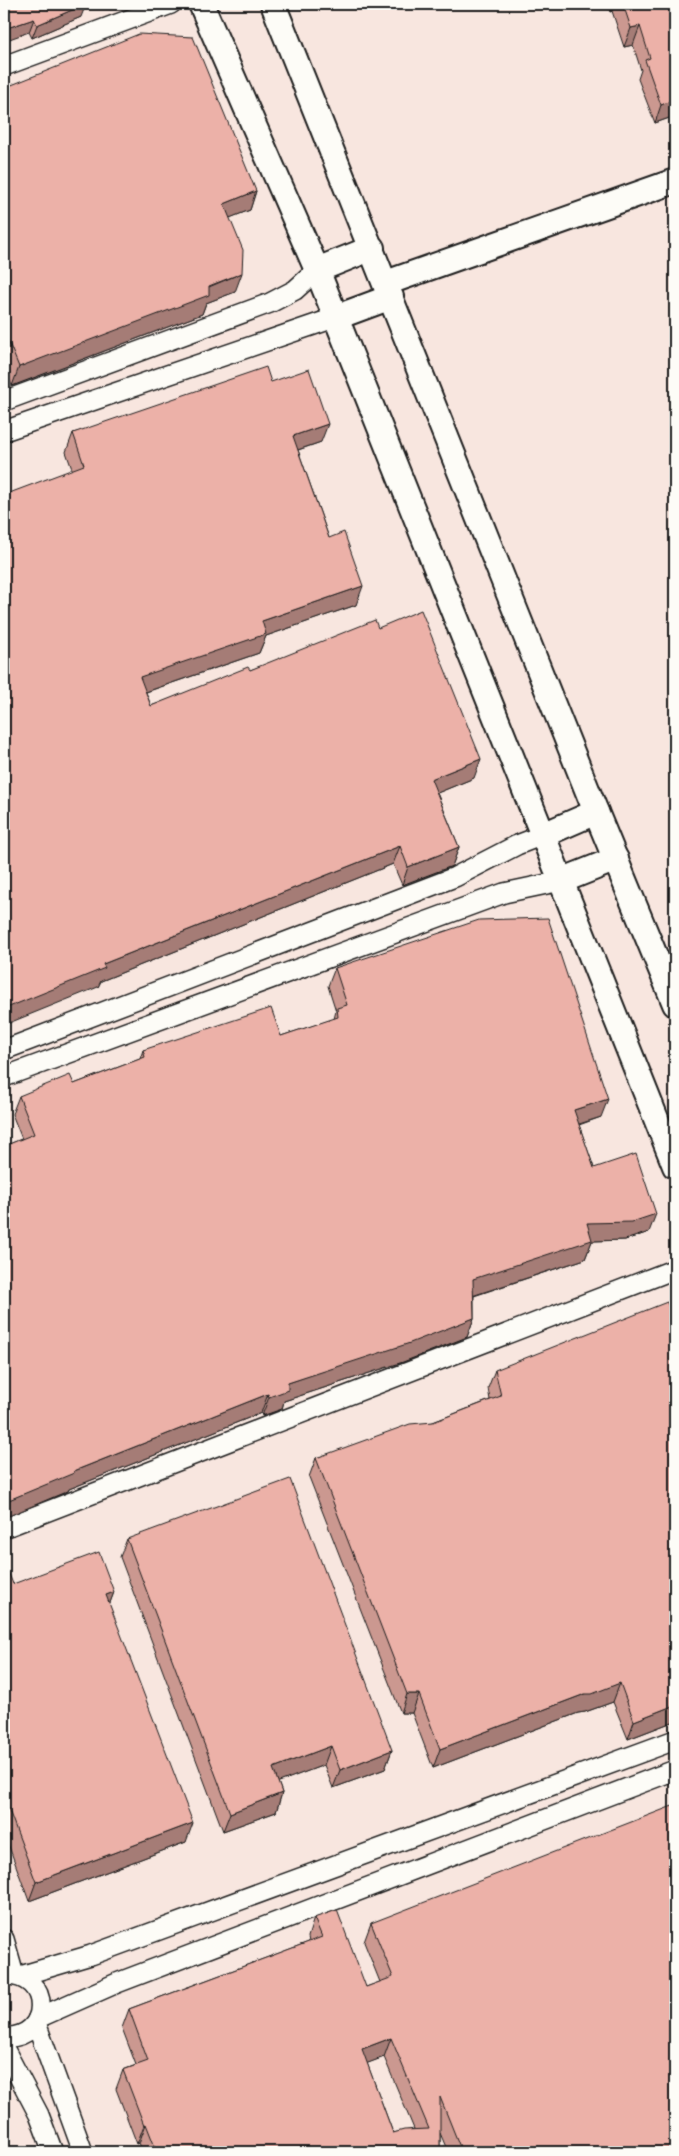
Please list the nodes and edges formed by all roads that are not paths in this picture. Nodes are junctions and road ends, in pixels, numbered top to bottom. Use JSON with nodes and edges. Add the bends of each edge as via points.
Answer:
{"nodes":[{"id":1,"x":171,"y":4,"type":"edge"},
{"id":2,"x":201,"y":4,"type":"edge"},
{"id":3,"x":273,"y":4,"type":"edge"},
{"id":4,"x":4,"y":66,"type":"edge"},
{"id":5,"x":675,"y":182,"type":"edge"},
{"id":6,"x":372,"y":248,"type":"junction"},
{"id":7,"x":317,"y":270,"type":"junction"},
{"id":8,"x":388,"y":290,"type":"junction"},
{"id":9,"x":334,"y":318,"type":"junction"},
{"id":10,"x":4,"y":400,"type":"edge"},
{"id":11,"x":4,"y":431,"type":"edge"},
{"id":12,"x":596,"y":812,"type":"junction"},
{"id":13,"x":543,"y":835,"type":"junction"},
{"id":14,"x":616,"y":859,"type":"junction"},
{"id":15,"x":561,"y":881,"type":"junction"},
{"id":16,"x":675,"y":1004,"type":"edge"},
{"id":17,"x":4,"y":1050,"type":"edge"},
{"id":18,"x":4,"y":1078,"type":"edge"},
{"id":19,"x":675,"y":1166,"type":"edge"},
{"id":20,"x":675,"y":1269,"type":"edge"},
{"id":21,"x":4,"y":1528,"type":"edge"},
{"id":22,"x":675,"y":1740,"type":"edge"},
{"id":23,"x":675,"y":1770,"type":"edge"},
{"id":24,"x":4,"y":1939,"type":"edge"},
{"id":25,"x":13,"y":1975,"type":"edge"},
{"id":26,"x":37,"y":2021,"type":"junction"},
{"id":27,"x":4,"y":2037,"type":"edge"},
{"id":28,"x":4,"y":2048,"type":"edge"},
{"id":29,"x":53,"y":2152,"type":"edge"},
{"id":30,"x":83,"y":2152,"type":"edge"}],
"edges":[{"from":1,"to":4,"type":"street"},
{"from":2,"to":7,"type":"street"},
{"from":3,"to":6,"type":"street"},
{"from":5,"to":8,"type":"street"},
{"from":6,"to":7,"type":"street"},
{"from":6,"to":8,"type":"street"},
{"from":7,"to":9,"type":"street"},
{"from":7,"to":10,"type":"street","via":[[295,290],[270,303]]},
{"from":8,"to":9,"type":"street"},
{"from":8,"to":12,"type":"street"},
{"from":9,"to":11,"type":"street"},
{"from":9,"to":13,"type":"street"},
{"from":12,"to":13,"type":"street"},
{"from":12,"to":14,"type":"street"},
{"from":13,"to":15,"type":"street"},
{"from":13,"to":17,"type":"street","via":[[516,845],[455,877]]},
{"from":14,"to":15,"type":"street"},
{"from":14,"to":16,"type":"street"},
{"from":15,"to":18,"type":"street","via":[[504,893]]},
{"from":15,"to":19,"type":"street"},
{"from":20,"to":21,"type":"street"},
{"from":22,"to":25,"type":"street","via":[[91,1955]]},
{"from":23,"to":26,"type":"street","via":[[117,1983]]},
{"from":24,"to":25,"type":"street"},
{"from":25,"to":26,"type":"street","via":[[28,1980],[38,1993]]},
{"from":26,"to":27,"type":"street","via":[[22,2035]]},
{"from":26,"to":30,"type":"street"},
{"from":28,"to":29,"type":"street","via":[[39,2115]]}]}
